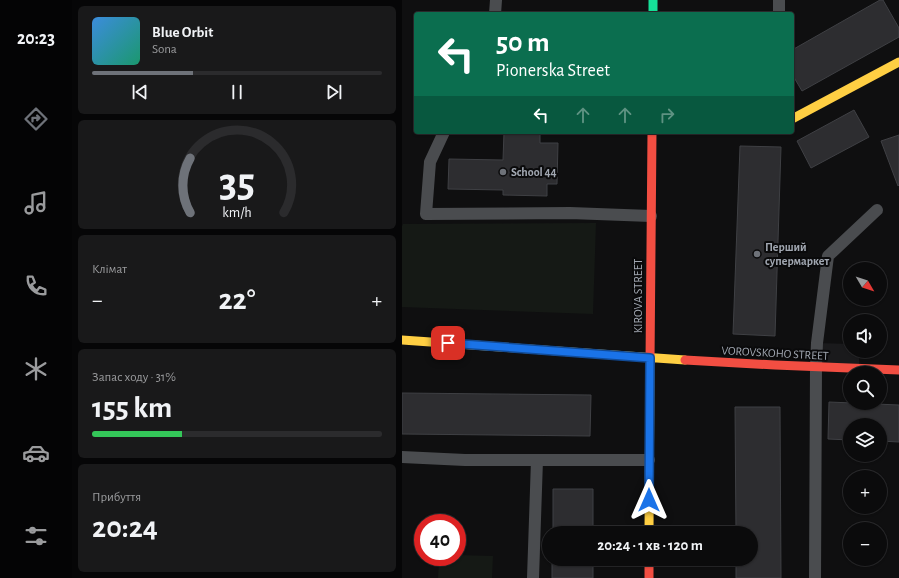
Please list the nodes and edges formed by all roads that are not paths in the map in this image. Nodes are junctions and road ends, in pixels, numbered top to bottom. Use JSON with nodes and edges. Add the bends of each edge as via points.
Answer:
{"nodes":[{"id":1,"x":496,"y":0,"type":"edge"},
{"id":2,"x":653,"y":0,"type":"edge"},
{"id":3,"x":779,"y":0,"type":"edge"},
{"id":4,"x":496,"y":12,"type":"edge"},
{"id":5,"x":653,"y":12,"type":"edge"},
{"id":6,"x":779,"y":12,"type":"edge"},
{"id":7,"x":899,"y":62,"type":"edge"},
{"id":8,"x":794,"y":118,"type":"edge"},
{"id":9,"x":443,"y":134,"type":"edge"},
{"id":10,"x":652,"y":134,"type":"edge"},
{"id":11,"x":877,"y":210,"type":"dead end"},
{"id":12,"x":651,"y":216,"type":"junction"},
{"id":13,"x":402,"y":340,"type":"edge"},
{"id":14,"x":650,"y":358,"type":"junction"},
{"id":15,"x":816,"y":367,"type":"junction"},
{"id":16,"x":899,"y":370,"type":"edge"},
{"id":17,"x":402,"y":457,"type":"edge"},
{"id":18,"x":537,"y":460,"type":"junction"},
{"id":19,"x":649,"y":460,"type":"junction"},
{"id":20,"x":649,"y":526,"type":"edge"},
{"id":21,"x":649,"y":566,"type":"edge"},
{"id":22,"x":533,"y":578,"type":"edge"},
{"id":23,"x":649,"y":578,"type":"edge"},
{"id":24,"x":815,"y":578,"type":"edge"}],
"edges":[{"from":1,"to":4,"type":"lane"},
{"from":2,"to":5,"type":"street"},
{"from":3,"to":6,"type":"lane"},
{"from":7,"to":8,"type":"street"},
{"from":9,"to":12,"type":"lane","via":[[430,162],[426,214],[577,213]]},
{"from":10,"to":12,"type":"street","name":"KIROVA STREET"},
{"from":11,"to":15,"type":"lane","via":[[828,256]]},
{"from":12,"to":14,"type":"street","name":"KIROVA STREET"},
{"from":13,"to":14,"type":"street","name":"VOROVSKOHO STREET"},
{"from":14,"to":15,"type":"street","name":"VOROVSKOHO STREET"},
{"from":14,"to":19,"type":"street","name":"KIROVA STREET"},
{"from":15,"to":16,"type":"street","name":"VOROVSKOHO STREET"},
{"from":15,"to":24,"type":"lane"},
{"from":17,"to":18,"type":"lane"},
{"from":18,"to":19,"type":"lane"},
{"from":18,"to":22,"type":"lane"},
{"from":19,"to":20,"type":"street","name":"KIROVA STREET"},
{"from":21,"to":23,"type":"street"}]}
